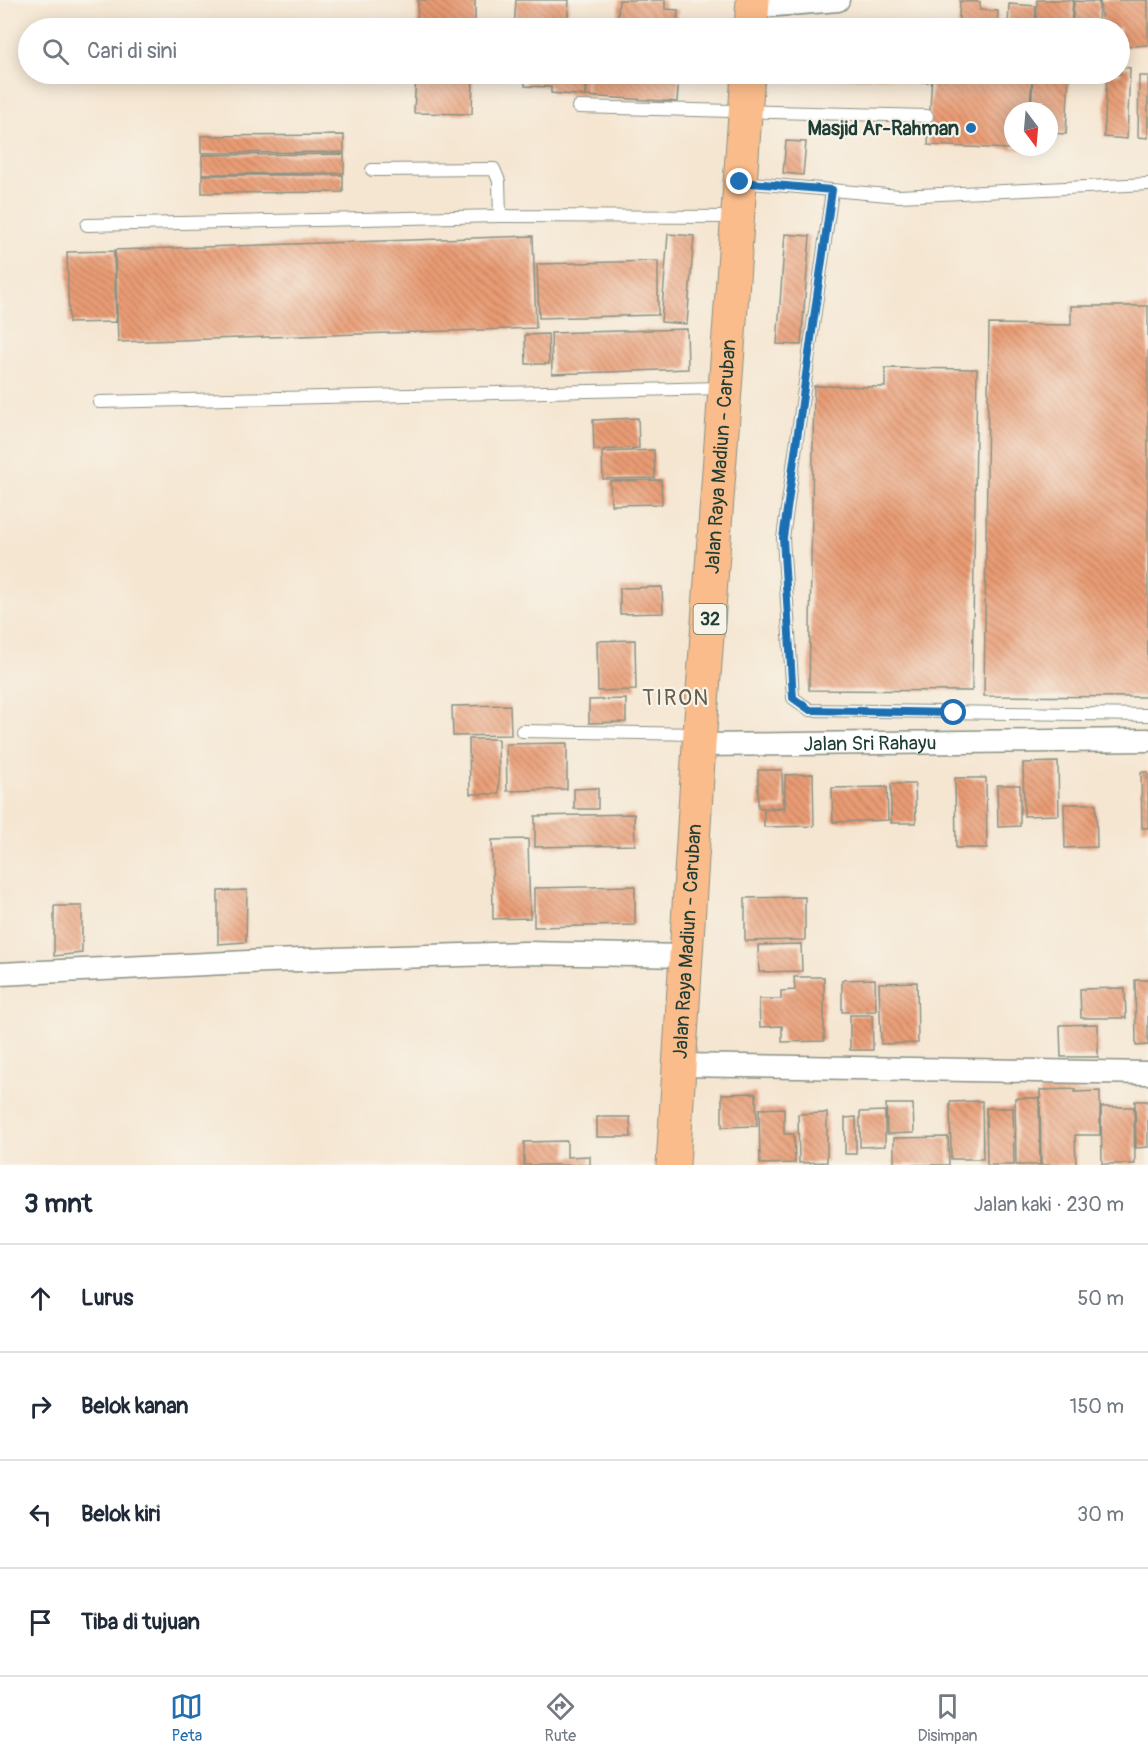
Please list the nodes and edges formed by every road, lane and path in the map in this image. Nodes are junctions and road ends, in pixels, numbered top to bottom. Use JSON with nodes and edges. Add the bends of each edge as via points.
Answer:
{"nodes":[{"id":1,"x":838,"y":0,"type":"edge"},
{"id":2,"x":752,"y":12,"type":"edge"},
{"id":3,"x":747,"y":84,"type":"edge"},
{"id":4,"x":579,"y":107,"type":"dead end"},
{"id":5,"x":745,"y":111,"type":"junction"},
{"id":6,"x":927,"y":116,"type":"dead end"},
{"id":7,"x":372,"y":170,"type":"dead end"},
{"id":8,"x":740,"y":182,"type":"junction"},
{"id":9,"x":1148,"y":184,"type":"edge"},
{"id":10,"x":832,"y":190,"type":"junction"},
{"id":11,"x":500,"y":216,"type":"junction"},
{"id":12,"x":738,"y":217,"type":"junction"},
{"id":13,"x":87,"y":225,"type":"dead end"},
{"id":14,"x":727,"y":388,"type":"junction"},
{"id":15,"x":99,"y":402,"type":"dead end"},
{"id":16,"x":1148,"y":715,"type":"edge"},
{"id":17,"x":522,"y":731,"type":"dead end"},
{"id":18,"x":700,"y":740,"type":"junction"},
{"id":19,"x":1148,"y":740,"type":"edge"},
{"id":20,"x":688,"y":956,"type":"junction"},
{"id":21,"x":0,"y":974,"type":"edge"},
{"id":22,"x":681,"y":1065,"type":"junction"},
{"id":23,"x":1148,"y":1073,"type":"edge"},
{"id":24,"x":673,"y":1165,"type":"edge"}],
"edges":[{"from":1,"to":2,"type":"street"},
{"from":3,"to":5,"type":"highway","name":"Jalan Raya Madiun - Caruban","number":"32"},
{"from":4,"to":5,"type":"lane"},
{"from":5,"to":6,"type":"lane"},
{"from":5,"to":8,"type":"highway","name":"Jalan Raya Madiun - Caruban","number":"32"},
{"from":7,"to":11,"type":"lane","via":[[494,169],[499,181]]},
{"from":8,"to":10,"type":"lane"},
{"from":8,"to":12,"type":"highway","name":"Jalan Raya Madiun - Caruban","number":"32"},
{"from":9,"to":10,"type":"lane","via":[[899,196]]},
{"from":10,"to":16,"type":"lane","via":[[783,538],[793,698],[810,710]]},
{"from":11,"to":12,"type":"lane"},
{"from":11,"to":13,"type":"lane"},
{"from":12,"to":14,"type":"highway","name":"Jalan Raya Madiun - Caruban","number":"32"},
{"from":14,"to":15,"type":"lane"},
{"from":14,"to":18,"type":"highway","name":"Jalan Raya Madiun - Caruban","number":"32"},
{"from":17,"to":18,"type":"lane"},
{"from":18,"to":19,"type":"street","name":"Jalan Sri Rahayu"},
{"from":18,"to":20,"type":"highway","name":"Jalan Raya Madiun - Caruban","number":"32"},
{"from":20,"to":21,"type":"street","via":[[525,953],[269,960]]},
{"from":20,"to":22,"type":"highway","name":"Jalan Raya Madiun - Caruban","number":"32"},
{"from":22,"to":23,"type":"street"},
{"from":22,"to":24,"type":"highway","name":"Jalan Raya Madiun - Caruban","number":"32"}]}
